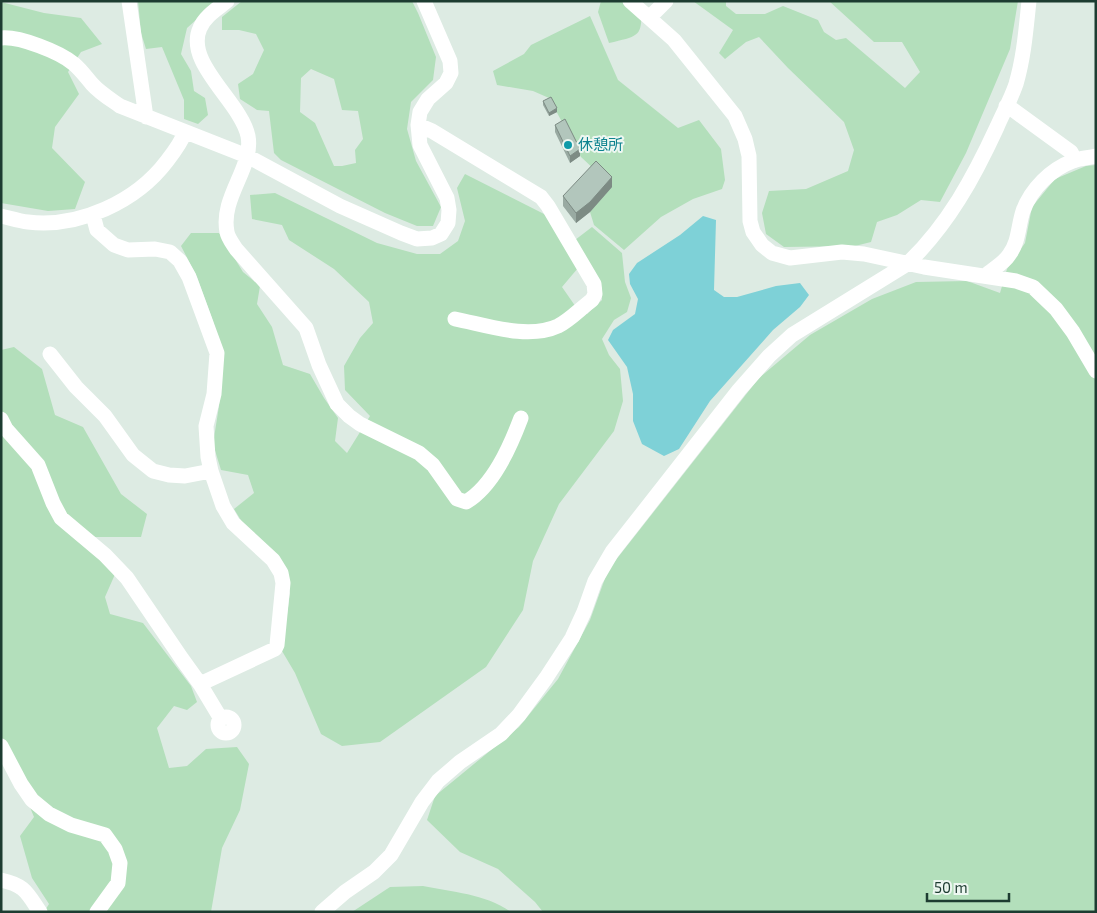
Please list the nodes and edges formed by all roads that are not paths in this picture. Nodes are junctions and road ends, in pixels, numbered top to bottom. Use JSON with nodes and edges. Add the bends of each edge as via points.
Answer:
{"nodes":[{"id":1,"x":129,"y":1,"type":"edge"},
{"id":2,"x":227,"y":1,"type":"edge"},
{"id":3,"x":424,"y":1,"type":"edge"},
{"id":4,"x":630,"y":1,"type":"edge"},
{"id":5,"x":666,"y":1,"type":"edge"},
{"id":6,"x":1029,"y":1,"type":"edge"},
{"id":7,"x":650,"y":17,"type":"junction"},
{"id":8,"x":1,"y":38,"type":"edge"},
{"id":9,"x":1006,"y":106,"type":"junction"},
{"id":10,"x":146,"y":117,"type":"junction"},
{"id":11,"x":418,"y":125,"type":"junction"},
{"id":12,"x":185,"y":132,"type":"junction"},
{"id":13,"x":247,"y":156,"type":"junction"},
{"id":14,"x":1096,"y":156,"type":"edge"},
{"id":15,"x":1075,"y":160,"type":"junction"},
{"id":16,"x":93,"y":215,"type":"junction"},
{"id":17,"x":1,"y":216,"type":"edge"},
{"id":18,"x":907,"y":264,"type":"junction"},
{"id":19,"x":986,"y":275,"type":"junction"},
{"id":20,"x":455,"y":319,"type":"dead end"},
{"id":21,"x":1073,"y":332,"type":"junction"},
{"id":22,"x":1096,"y":351,"type":"edge"},
{"id":23,"x":50,"y":354,"type":"dead end"},
{"id":24,"x":1096,"y":370,"type":"edge"},
{"id":25,"x":521,"y":418,"type":"dead end"},
{"id":26,"x":1,"y":419,"type":"edge"},
{"id":27,"x":211,"y":472,"type":"junction"},
{"id":28,"x":200,"y":684,"type":"junction"},
{"id":29,"x":220,"y":719,"type":"dead end"},
{"id":30,"x":1,"y":746,"type":"edge"},
{"id":31,"x":1,"y":880,"type":"edge"},
{"id":32,"x":40,"y":912,"type":"edge"},
{"id":33,"x":97,"y":912,"type":"edge"},
{"id":34,"x":322,"y":912,"type":"edge"}],
"edges":[{"from":1,"to":10,"type":"street"},
{"from":2,"to":13,"type":"street","via":[[200,27],[198,52],[241,119],[248,135]]},
{"from":3,"to":11,"type":"street","via":[[450,61],[451,73],[446,83],[428,98],[420,112]]},
{"from":4,"to":7,"type":"street"},
{"from":5,"to":7,"type":"street"},
{"from":6,"to":9,"type":"street","via":[[1024,52],[1016,85]]},
{"from":7,"to":18,"type":"street","via":[[674,40],[735,116],[749,156],[750,221],[762,245],[772,253],[790,258],[842,252]]},
{"from":8,"to":10,"type":"street","via":[[15,38],[73,62],[107,98]]},
{"from":9,"to":15,"type":"street","via":[[1071,152]]},
{"from":9,"to":18,"type":"street","via":[[962,196],[921,251]]},
{"from":10,"to":12,"type":"street"},
{"from":11,"to":13,"type":"street","via":[[420,145],[448,204],[448,223],[441,234],[432,238],[417,239],[358,214]]},
{"from":11,"to":20,"type":"street","via":[[541,197],[594,284],[592,300],[558,326],[538,332]]},
{"from":12,"to":13,"type":"street"},
{"from":12,"to":16,"type":"street","via":[[182,141],[156,175],[118,203]]},
{"from":13,"to":25,"type":"street","via":[[225,217],[227,234],[236,249],[306,328],[336,404],[348,416],[419,453],[433,465],[457,499],[466,502],[487,482],[510,446]]},
{"from":14,"to":15,"type":"street"},
{"from":15,"to":19,"type":"street","via":[[1047,176],[1030,196],[1009,256]]},
{"from":16,"to":17,"type":"street","via":[[46,222]]},
{"from":16,"to":27,"type":"street","via":[[97,230],[114,245],[128,250],[170,252],[189,276],[217,352],[214,394],[206,426]]},
{"from":18,"to":19,"type":"street"},
{"from":18,"to":34,"type":"street","via":[[792,335],[769,356],[652,498],[612,552],[595,581],[572,638],[519,716],[501,734],[438,781],[391,855]]},
{"from":19,"to":21,"type":"street","via":[[1034,287]]},
{"from":21,"to":22,"type":"street"},
{"from":21,"to":24,"type":"street"},
{"from":23,"to":27,"type":"street","via":[[133,455],[153,471],[169,476]]},
{"from":26,"to":28,"type":"street","via":[[38,464],[61,518],[105,554],[127,578]]},
{"from":27,"to":28,"type":"street","via":[[222,506],[252,542],[273,560],[283,583],[275,649]]},
{"from":28,"to":29,"type":"street"},
{"from":30,"to":33,"type":"street","via":[[32,800],[71,826],[106,835],[115,849],[120,863],[118,883]]},
{"from":31,"to":32,"type":"street","via":[[16,883],[26,891]]}]}
